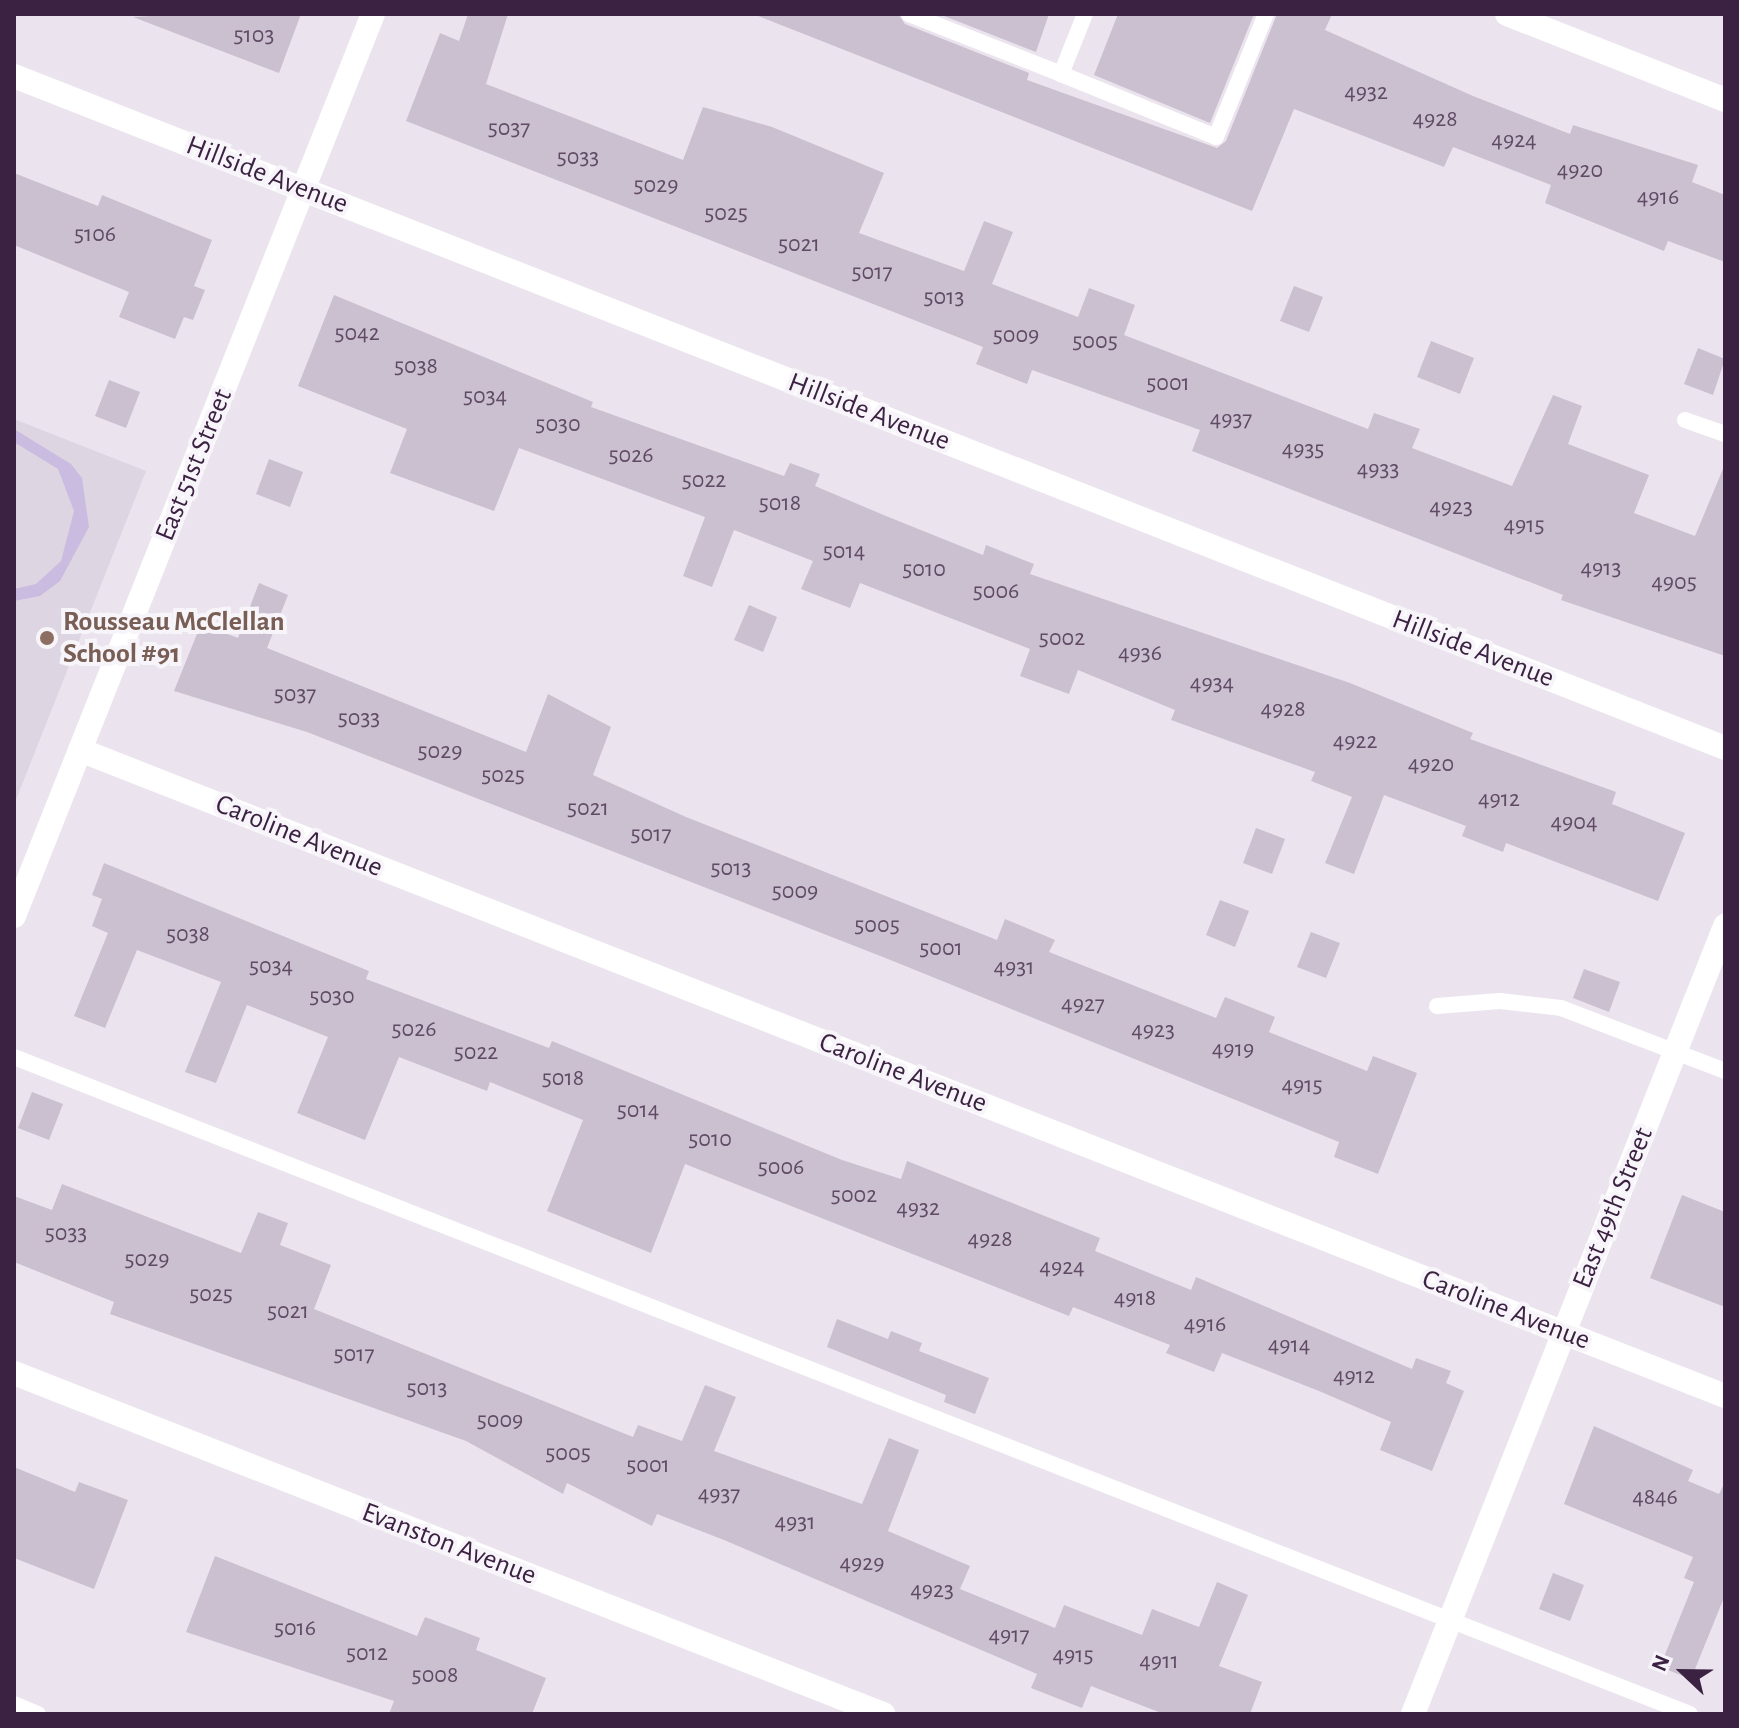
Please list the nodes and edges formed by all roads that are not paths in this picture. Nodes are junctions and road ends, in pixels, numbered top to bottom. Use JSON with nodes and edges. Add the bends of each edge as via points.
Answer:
{"nodes":[{"id":1,"x":373,"y":14,"type":"edge"},
{"id":2,"x":909,"y":14,"type":"edge"},
{"id":3,"x":1085,"y":14,"type":"edge"},
{"id":4,"x":1266,"y":14,"type":"edge"},
{"id":5,"x":1507,"y":14,"type":"edge"},
{"id":6,"x":1061,"y":74,"type":"junction"},
{"id":7,"x":14,"y":76,"type":"edge"},
{"id":8,"x":1725,"y":100,"type":"edge"},
{"id":9,"x":303,"y":189,"type":"junction"},
{"id":10,"x":1685,"y":420,"type":"dead end"},
{"id":11,"x":1725,"y":434,"type":"edge"},
{"id":12,"x":1725,"y":748,"type":"edge"},
{"id":13,"x":80,"y":750,"type":"junction"},
{"id":14,"x":14,"y":916,"type":"edge"},
{"id":15,"x":1725,"y":926,"type":"edge"},
{"id":16,"x":1437,"y":1006,"type":"dead end"},
{"id":17,"x":1676,"y":1051,"type":"junction"},
{"id":18,"x":14,"y":1057,"type":"edge"},
{"id":19,"x":1725,"y":1071,"type":"edge"},
{"id":20,"x":1564,"y":1333,"type":"junction"},
{"id":21,"x":14,"y":1373,"type":"edge"},
{"id":22,"x":1725,"y":1396,"type":"edge"},
{"id":23,"x":1450,"y":1620,"type":"junction"},
{"id":24,"x":14,"y":1704,"type":"edge"},
{"id":25,"x":38,"y":1714,"type":"edge"},
{"id":26,"x":883,"y":1714,"type":"edge"},
{"id":27,"x":1413,"y":1714,"type":"edge"},
{"id":28,"x":1690,"y":1714,"type":"edge"}],
"edges":[{"from":1,"to":9,"type":"street","name":"East 51st Street"},
{"from":2,"to":6,"type":"lane"},
{"from":3,"to":6,"type":"lane"},
{"from":4,"to":6,"type":"lane","via":[[1216,137]]},
{"from":5,"to":8,"type":"street"},
{"from":7,"to":9,"type":"street","name":"Hillside Avenue"},
{"from":9,"to":12,"type":"street","name":"Hillside Avenue"},
{"from":9,"to":13,"type":"street","name":"East 51st Street"},
{"from":10,"to":11,"type":"lane"},
{"from":13,"to":14,"type":"street","name":"East 51st Street"},
{"from":13,"to":20,"type":"street","name":"Caroline Avenue"},
{"from":15,"to":17,"type":"street","name":"East 49th Street"},
{"from":16,"to":17,"type":"lane","via":[[1500,1001],[1561,1008]]},
{"from":17,"to":19,"type":"lane"},
{"from":17,"to":20,"type":"street","name":"East 49th Street"},
{"from":18,"to":23,"type":"lane"},
{"from":20,"to":22,"type":"street","name":"Caroline Avenue"},
{"from":20,"to":23,"type":"street","name":"East 49th Street"},
{"from":21,"to":26,"type":"street","name":"Evanston Avenue"},
{"from":23,"to":27,"type":"street","name":"East 49th Street"},
{"from":23,"to":28,"type":"lane"},
{"from":24,"to":25,"type":"lane"}]}
